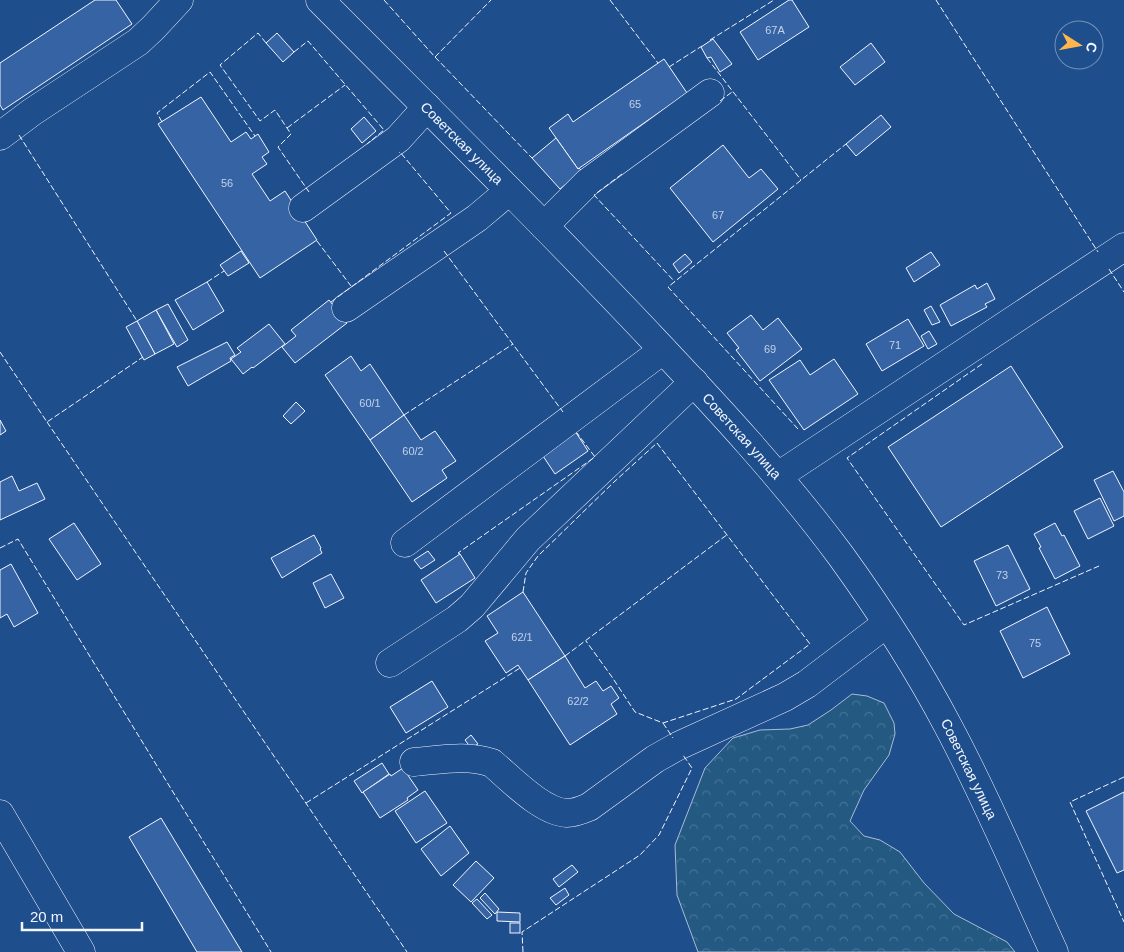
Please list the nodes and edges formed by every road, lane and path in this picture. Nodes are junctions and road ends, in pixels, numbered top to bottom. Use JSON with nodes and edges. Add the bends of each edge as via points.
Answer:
{"nodes":[{"id":1,"x":179,"y":0,"type":"edge"},
{"id":2,"x":320,"y":0,"type":"edge"},
{"id":3,"x":710,"y":93,"type":"dead end"},
{"id":4,"x":427,"y":108,"type":"junction"},
{"id":5,"x":0,"y":136,"type":"edge"},
{"id":6,"x":509,"y":191,"type":"junction"},
{"id":7,"x":303,"y":208,"type":"dead end"},
{"id":8,"x":544,"y":226,"type":"junction"},
{"id":9,"x":1124,"y":247,"type":"edge"},
{"id":10,"x":346,"y":308,"type":"dead end"},
{"id":11,"x":663,"y":350,"type":"junction"},
{"id":12,"x":694,"y":382,"type":"junction"},
{"id":13,"x":778,"y":476,"type":"junction"},
{"id":14,"x":405,"y":543,"type":"dead end"},
{"id":15,"x":886,"y":624,"type":"junction"},
{"id":16,"x":390,"y":663,"type":"dead end"},
{"id":17,"x":414,"y":762,"type":"dead end"},
{"id":18,"x":0,"y":814,"type":"edge"},
{"id":19,"x":82,"y":952,"type":"edge"},
{"id":20,"x":1054,"y":952,"type":"edge"}],
"edges":[{"from":1,"to":5,"type":"street","via":[[138,42]]},
{"from":2,"to":4,"type":"street","name":"Советская улица"},
{"from":3,"to":8,"type":"street","via":[[588,182]]},
{"from":4,"to":6,"type":"street","name":"Советская улица"},
{"from":4,"to":7,"type":"street","via":[[398,139]]},
{"from":6,"to":8,"type":"street","name":"Советская улица"},
{"from":6,"to":10,"type":"street","via":[[477,218]]},
{"from":8,"to":11,"type":"street","name":"Советская улица"},
{"from":9,"to":13,"type":"street"},
{"from":11,"to":12,"type":"street","name":"Советская улица"},
{"from":11,"to":14,"type":"street"},
{"from":12,"to":13,"type":"street","name":"Советская улица"},
{"from":12,"to":16,"type":"street","via":[[528,540],[472,606]]},
{"from":13,"to":15,"type":"street","name":"Советская улица","via":[[842,558]]},
{"from":15,"to":17,"type":"street","via":[[807,684],[678,746],[579,811],[556,812],[546,807],[483,759]]},
{"from":15,"to":20,"type":"street","name":"Советская улица","via":[[917,670],[978,784]]},
{"from":18,"to":19,"type":"street"}]}
